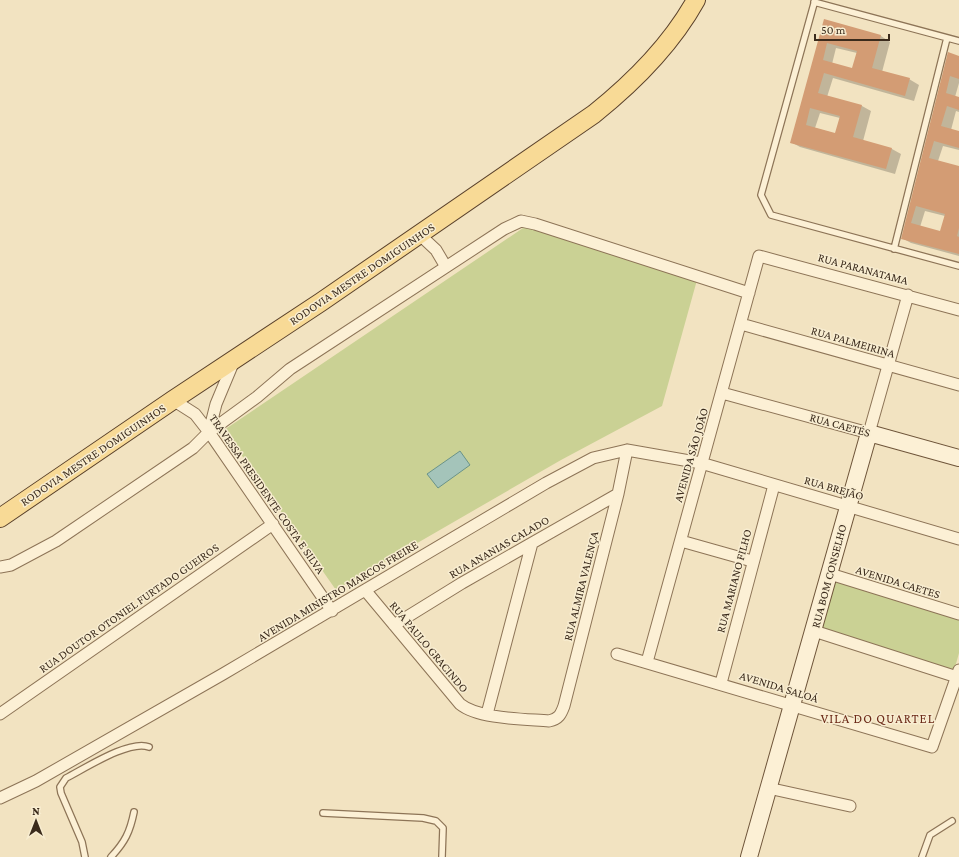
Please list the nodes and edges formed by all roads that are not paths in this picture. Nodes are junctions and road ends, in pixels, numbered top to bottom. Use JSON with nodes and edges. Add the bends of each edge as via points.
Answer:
{"nodes":[{"id":1,"x":696,"y":0,"type":"edge"},
{"id":2,"x":814,"y":1,"type":"edge"},
{"id":3,"x":947,"y":38,"type":"junction"},
{"id":4,"x":959,"y":41,"type":"edge"},
{"id":5,"x":420,"y":235,"type":"junction"},
{"id":6,"x":894,"y":249,"type":"junction"},
{"id":7,"x":759,"y":256,"type":"joint"},
{"id":8,"x":959,"y":266,"type":"edge"},
{"id":9,"x":446,"y":267,"type":"junction"},
{"id":10,"x":749,"y":294,"type":"junction"},
{"id":11,"x":908,"y":295,"type":"junction"},
{"id":12,"x":959,"y":310,"type":"edge"},
{"id":13,"x":741,"y":324,"type":"junction"},
{"id":14,"x":234,"y":359,"type":"junction"},
{"id":15,"x":887,"y":365,"type":"junction"},
{"id":16,"x":959,"y":385,"type":"edge"},
{"id":17,"x":722,"y":392,"type":"junction"},
{"id":18,"x":173,"y":400,"type":"junction"},
{"id":19,"x":209,"y":432,"type":"junction"},
{"id":20,"x":869,"y":433,"type":"junction"},
{"id":21,"x":627,"y":450,"type":"junction"},
{"id":22,"x":959,"y":458,"type":"edge"},
{"id":23,"x":701,"y":463,"type":"junction"},
{"id":24,"x":69,"y":472,"type":"junction"},
{"id":25,"x":774,"y":485,"type":"junction"},
{"id":26,"x":618,"y":494,"type":"junction"},
{"id":27,"x":848,"y":506,"type":"junction"},
{"id":28,"x":0,"y":507,"type":"edge"},
{"id":29,"x":0,"y":518,"type":"edge"},
{"id":30,"x":274,"y":524,"type":"junction"},
{"id":31,"x":0,"y":527,"type":"edge"},
{"id":32,"x":959,"y":539,"type":"edge"},
{"id":33,"x":681,"y":541,"type":"junction"},
{"id":34,"x":532,"y":543,"type":"junction"},
{"id":35,"x":752,"y":561,"type":"junction"},
{"id":36,"x":0,"y":567,"type":"edge"},
{"id":37,"x":830,"y":574,"type":"junction"},
{"id":38,"x":365,"y":590,"type":"junction"},
{"id":39,"x":332,"y":611,"type":"junction"},
{"id":40,"x":959,"y":614,"type":"edge"},
{"id":41,"x":394,"y":625,"type":"junction"},
{"id":42,"x":814,"y":631,"type":"junction"},
{"id":43,"x":617,"y":654,"type":"dead end"},
{"id":44,"x":647,"y":662,"type":"junction"},
{"id":45,"x":958,"y":673,"type":"edge"},
{"id":46,"x":720,"y":684,"type":"junction"},
{"id":47,"x":791,"y":704,"type":"junction"},
{"id":48,"x":0,"y":714,"type":"edge"},
{"id":49,"x":487,"y":714,"type":"junction"},
{"id":50,"x":549,"y":721,"type":"joint"},
{"id":51,"x":149,"y":747,"type":"dead end"},
{"id":52,"x":768,"y":788,"type":"junction"},
{"id":53,"x":0,"y":798,"type":"edge"},
{"id":54,"x":850,"y":806,"type":"dead end"},
{"id":55,"x":134,"y":812,"type":"dead end"},
{"id":56,"x":323,"y":813,"type":"dead end"},
{"id":57,"x":952,"y":821,"type":"dead end"},
{"id":58,"x":85,"y":857,"type":"edge"},
{"id":59,"x":110,"y":857,"type":"edge"},
{"id":60,"x":442,"y":857,"type":"edge"},
{"id":61,"x":749,"y":857,"type":"edge"},
{"id":62,"x":922,"y":857,"type":"edge"}],
"edges":[{"from":1,"to":5,"type":"main road","name":"RODOVIA MESTRE DOMIGUINHOS","via":[[666,44],[620,93],[594,114]]},
{"from":2,"to":3,"type":"lane"},
{"from":2,"to":6,"type":"lane","via":[[762,195],[771,215]]},
{"from":3,"to":4,"type":"lane"},
{"from":3,"to":6,"type":"lane"},
{"from":5,"to":9,"type":"street","via":[[436,250]]},
{"from":5,"to":14,"type":"main road","name":"RODOVIA MESTRE DOMIGUINHOS"},
{"from":6,"to":8,"type":"lane"},
{"from":7,"to":10,"type":"street","name":"AVENIDA SÃO JOÃO"},
{"from":7,"to":11,"type":"street","name":"RUA PARANATAMA"},
{"from":9,"to":10,"type":"street","via":[[504,229],[524,221]]},
{"from":9,"to":19,"type":"street","via":[[290,369]]},
{"from":10,"to":13,"type":"street","name":"AVENIDA SÃO JOÃO"},
{"from":11,"to":12,"type":"street","name":"RUA PARANATAMA"},
{"from":11,"to":15,"type":"street","name":"RUA BOM CONSELHO"},
{"from":13,"to":15,"type":"street","name":"RUA PALMEIRINA"},
{"from":13,"to":17,"type":"street","name":"AVENIDA SÃO JOÃO"},
{"from":14,"to":18,"type":"main road","name":"RODOVIA MESTRE DOMIGUINHOS"},
{"from":14,"to":19,"type":"street","via":[[216,404]]},
{"from":15,"to":16,"type":"street","name":"RUA PALMEIRINA"},
{"from":15,"to":20,"type":"street","name":"RUA BOM CONSELHO"},
{"from":17,"to":20,"type":"street","name":"RUA CAETÉS"},
{"from":17,"to":23,"type":"street","name":"AVENIDA SÃO JOÃO"},
{"from":18,"to":19,"type":"street","name":"TRAVESSA PRESIDENTE COSTA E SILVA","via":[[194,414]]},
{"from":18,"to":24,"type":"main road","name":"RODOVIA MESTRE DOMIGUINHOS"},
{"from":19,"to":30,"type":"street","name":"TRAVESSA PRESIDENTE COSTA E SILVA"},
{"from":19,"to":36,"type":"street","via":[[193,448],[56,541],[11,565]]},
{"from":20,"to":22,"type":"street","name":"RUA CAETÉS"},
{"from":20,"to":27,"type":"street","name":"RUA BOM CONSELHO"},
{"from":21,"to":23,"type":"street","name":"AVENIDA MINISTRO MARCOS FREIRE"},
{"from":21,"to":26,"type":"street","name":"RUA ALMIRA VALENÇA"},
{"from":21,"to":38,"type":"street","name":"AVENIDA MINISTRO MARCOS FREIRE","via":[[594,458],[569,471]]},
{"from":23,"to":25,"type":"street","name":"RUA BREJÃO"},
{"from":23,"to":33,"type":"street","name":"AVENIDA SÃO JOÃO"},
{"from":24,"to":28,"type":"street","via":[[37,485]]},
{"from":24,"to":29,"type":"main road","name":"RODOVIA MESTRE DOMIGUINHOS"},
{"from":24,"to":31,"type":"street","via":[[45,495]]},
{"from":25,"to":27,"type":"street","name":"RUA BREJÃO"},
{"from":25,"to":35,"type":"street","name":"RUA MARIANO FILHO"},
{"from":26,"to":34,"type":"street","name":"RUA ANANIAS CALADO"},
{"from":26,"to":50,"type":"street","name":"RUA ALMIRA VALENÇA","via":[[564,706],[560,716]]},
{"from":27,"to":32,"type":"street","name":"RUA BREJÃO"},
{"from":27,"to":37,"type":"street","name":"RUA BOM CONSELHO"},
{"from":30,"to":39,"type":"street","name":"TRAVESSA PRESIDENTE COSTA E SILVA"},
{"from":30,"to":48,"type":"street","name":"RUA DOUTOR OTONIEL FURTADO GUEIROS"},
{"from":33,"to":35,"type":"street"},
{"from":33,"to":44,"type":"street","name":"AVENIDA SÃO JOÃO"},
{"from":34,"to":41,"type":"street","name":"RUA ANANIAS CALADO"},
{"from":34,"to":49,"type":"street"},
{"from":35,"to":46,"type":"street","name":"RUA MARIANO FILHO"},
{"from":37,"to":40,"type":"street","name":"AVENIDA CAETES"},
{"from":37,"to":42,"type":"street","name":"RUA BOM CONSELHO"},
{"from":38,"to":39,"type":"street","name":"AVENIDA MINISTRO MARCOS FREIRE"},
{"from":38,"to":41,"type":"street","name":"RUA PAULO GRACINDO"},
{"from":39,"to":53,"type":"street","name":"AVENIDA MINISTRO MARCOS FREIRE","via":[[36,781]]},
{"from":41,"to":49,"type":"street","name":"RUA PAULO GRACINDO","via":[[460,704],[467,710]]},
{"from":42,"to":45,"type":"street"},
{"from":42,"to":47,"type":"street","name":"RUA BOM CONSELHO"},
{"from":43,"to":44,"type":"street","name":"AVENIDA SALOÁ"},
{"from":44,"to":46,"type":"street","name":"AVENIDA SALOÁ"},
{"from":45,"to":47,"type":"street","name":"AVENIDA SALOÁ","via":[[932,747]]},
{"from":46,"to":47,"type":"street","name":"AVENIDA SALOÁ"},
{"from":47,"to":52,"type":"street","name":"RUA BOM CONSELHO"},
{"from":49,"to":50,"type":"street","name":"RUA PAULO GRACINDO"},
{"from":51,"to":58,"type":"lane","via":[[142,744],[127,748],[66,778],[60,787],[82,842]]},
{"from":52,"to":54,"type":"street"},
{"from":52,"to":61,"type":"street","name":"RUA BOM CONSELHO"},
{"from":55,"to":59,"type":"lane","via":[[123,844]]},
{"from":56,"to":60,"type":"lane","via":[[423,818],[436,821],[444,828]]},
{"from":57,"to":62,"type":"lane","via":[[930,835]]}]}
